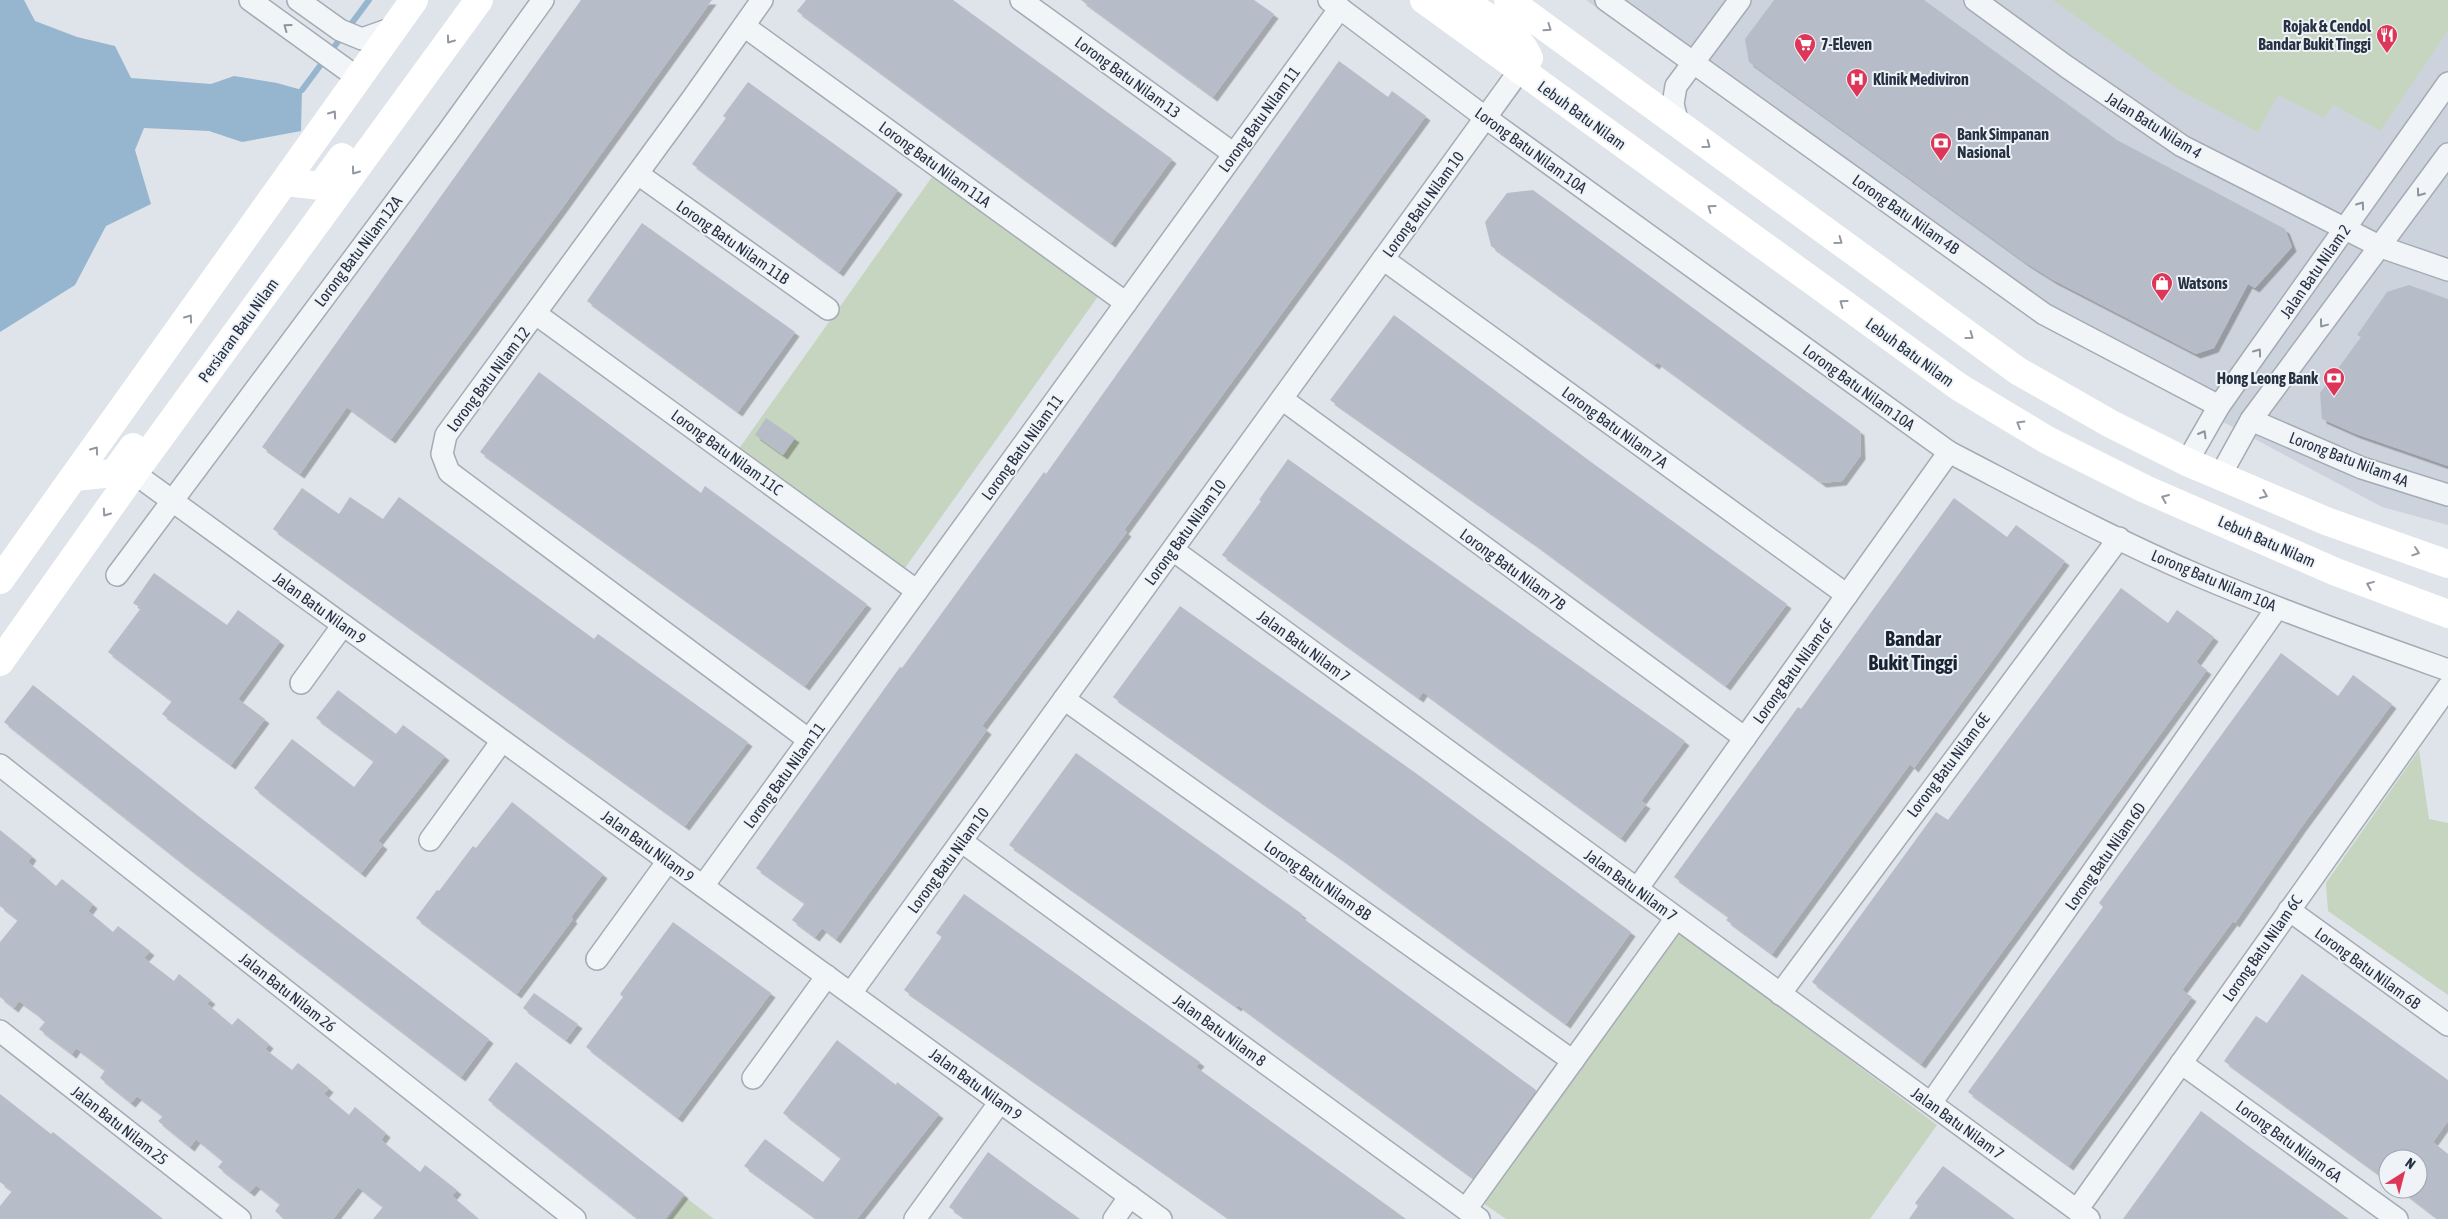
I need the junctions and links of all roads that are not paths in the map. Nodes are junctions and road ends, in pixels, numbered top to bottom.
1 (250, 0) edge
2 (298, 0) edge
3 (414, 0) edge
4 (479, 0) edge
5 (543, 0) edge
6 (762, 0) edge
7 (1021, 0) edge
8 (1424, 0) edge
9 (1462, 0) edge
10 (1508, 0) edge
11 (1606, 0) edge
12 (1740, 0) edge
13 (1975, 0) edge
14 (1335, 4) edge
15 (744, 26) junction
16 (393, 28) junction
17 (1692, 63) junction
18 (340, 65) junction
19 (1520, 70) junction
20 (2448, 84) edge
21 (400, 108) junction
22 (1486, 118) junction
23 (1678, 124) junction
24 (1234, 154) junction
25 (2448, 154) edge
26 (638, 174) junction
27 (286, 182) junction
28 (2345, 228) junction
29 (2381, 247) junction
30 (1383, 259) junction
31 (2448, 270) edge
32 (1126, 303) junction
33 (828, 310) dead end
34 (536, 314) junction
35 (216, 361) junction
36 (1282, 399) junction
37 (2219, 406) junction
38 (2251, 420) junction
39 (1949, 452) junction
40 (2187, 462) junction
41 (134, 473) junction
42 (2220, 476) junction
43 (75, 478) junction
44 (2448, 495) edge
45 (171, 500) junction
46 (2226, 523) junction
47 (2118, 538) junction
48 (1172, 550) junction
49 (2448, 564) edge
50 (117, 575) dead end
51 (0, 580) edge
52 (917, 591) junction
53 (1847, 595) junction
54 (2278, 608) junction
55 (2448, 614) edge
56 (343, 625) junction
57 (0, 662) edge
58 (2448, 670) edge
59 (301, 683) dead end
60 (2448, 687) edge
61 (1064, 699) junction
62 (1745, 738) junction
63 (809, 740) junction
64 (502, 741) junction
65 (0, 765) edge
66 (430, 840) dead end
67 (961, 841) junction
68 (668, 861) junction
69 (703, 886) junction
70 (1637, 889) junction
71 (2289, 910) junction
72 (1676, 918) junction
73 (597, 959) dead end
74 (827, 976) junction
75 (850, 994) junction
76 (1780, 994) junction
77 (2448, 1025) edge
78 (0, 1031) edge
79 (1573, 1061) junction
80 (2181, 1063) junction
81 (753, 1078) dead end
82 (1000, 1102) junction
83 (1930, 1103) junction
84 (1130, 1196) junction
85 (1473, 1214) edge
86 (2083, 1214) edge
87 (240, 1219) edge
88 (575, 1219) edge
89 (915, 1219) edge
90 (1114, 1219) edge
91 (1162, 1219) edge
92 (2397, 1219) edge

18 -> 1 street
2 - 16 street
3 - 16 main road
4 -> 21 main road, Persiaran Batu Nilam
5 - 45 street, Lorong Batu Nilam 12A
6 - 15 street, Lorong Batu Nilam 12
7 - 24 street, Lorong Batu Nilam 13
8 - 19 main road, Lebuh Batu Nilam
9 - 19 main road
10 -> 23 main road
11 - 17 street, Lorong Batu Nilam 4B
12 - 17 street
13 - 28 street, Jalan Batu Nilam 4
14 - 22 street, Lorong Batu Nilam 10A
14 - 24 street, Lorong Batu Nilam 11
15 - 26 street, Lorong Batu Nilam 12
15 - 32 street, Lorong Batu Nilam 11A
16 - 18 main road
17 - 23 street
17 - 37 street, Lorong Batu Nilam 4B
27 -> 18 main road
19 - 22 street, Lorong Batu Nilam 10
46 -> 19 main road, Lebuh Batu Nilam
28 -> 20 street, Jalan Batu Nilam 2
21 - 27 main road
21 -> 35 main road, Persiaran Batu Nilam
22 - 30 street, Lorong Batu Nilam 10
22 - 39 street, Lorong Batu Nilam 10A
23 -> 40 main road
24 - 32 street, Lorong Batu Nilam 11
25 -> 29 street
26 - 33 street, Lorong Batu Nilam 11B
26 - 34 street, Lorong Batu Nilam 12
43 -> 27 main road
28 - 29 street, Jalan Batu Nilam 4
37 -> 28 street, Jalan Batu Nilam 2
29 - 31 street, Jalan Batu Nilam 4
29 -> 38 street
30 - 36 street, Lorong Batu Nilam 10
30 - 53 street, Lorong Batu Nilam 7A
32 - 52 street, Lorong Batu Nilam 11
34 - 52 street, Lorong Batu Nilam 11C
34 - 63 street, Lorong Batu Nilam 12
35 - 41 main road, Persiaran Batu Nilam
35 - 43 main road
36 - 48 street, Lorong Batu Nilam 10
36 - 62 street, Lorong Batu Nilam 7B
40 -> 37 street, Jalan Batu Nilam 2
38 - 42 street
38 - 44 street, Lorong Batu Nilam 4A
39 - 47 street, Lorong Batu Nilam 10A
39 - 53 street, Lorong Batu Nilam 6F
40 - 42 main road
40 - 46 main road
41 - 45 street, Jalan Batu Nilam 9
41 -> 57 main road, Persiaran Batu Nilam
42 -> 49 main road
43 - 51 main road
45 - 50 street, Lorong Batu Nilam 12A
45 - 56 street, Jalan Batu Nilam 9
55 -> 46 main road, Lebuh Batu Nilam
47 - 54 street, Lorong Batu Nilam 10A
47 - 76 street, Lorong Batu Nilam 6E
48 - 61 street, Lorong Batu Nilam 10
48 - 70 street, Jalan Batu Nilam 7
52 - 63 street, Lorong Batu Nilam 11
53 - 62 street, Lorong Batu Nilam 6F
54 - 58 street, Lorong Batu Nilam 10A
54 - 83 street, Lorong Batu Nilam 6D
56 - 59 street
56 - 64 street, Jalan Batu Nilam 9
60 - 71 street, Lorong Batu Nilam 6C
61 - 67 street, Lorong Batu Nilam 10
61 - 79 street, Lorong Batu Nilam 8B
62 - 70 street, Lorong Batu Nilam 6F
63 - 69 street, Lorong Batu Nilam 11
64 - 66 street
64 - 68 street, Jalan Batu Nilam 9
65 - 88 street, Jalan Batu Nilam 26
67 - 75 street, Lorong Batu Nilam 10
67 - 85 street, Jalan Batu Nilam 8
68 - 69 street, Jalan Batu Nilam 9
68 - 73 street
69 - 74 street, Jalan Batu Nilam 9
70 - 72 street, Jalan Batu Nilam 7
71 - 77 street, Lorong Batu Nilam 6B
71 - 80 street, Lorong Batu Nilam 6C
72 - 76 street, Jalan Batu Nilam 7
72 - 79 street
74 - 75 street, Jalan Batu Nilam 9
74 - 81 street
75 - 82 street, Jalan Batu Nilam 9
76 - 83 street, Jalan Batu Nilam 7
78 - 87 street, Jalan Batu Nilam 25
79 - 85 street
80 - 86 street, Lorong Batu Nilam 6C
80 - 92 street, Lorong Batu Nilam 6A
82 - 84 street, Jalan Batu Nilam 9
82 - 89 street
83 - 86 street, Jalan Batu Nilam 7
84 - 90 street
84 - 91 street, Jalan Batu Nilam 9

